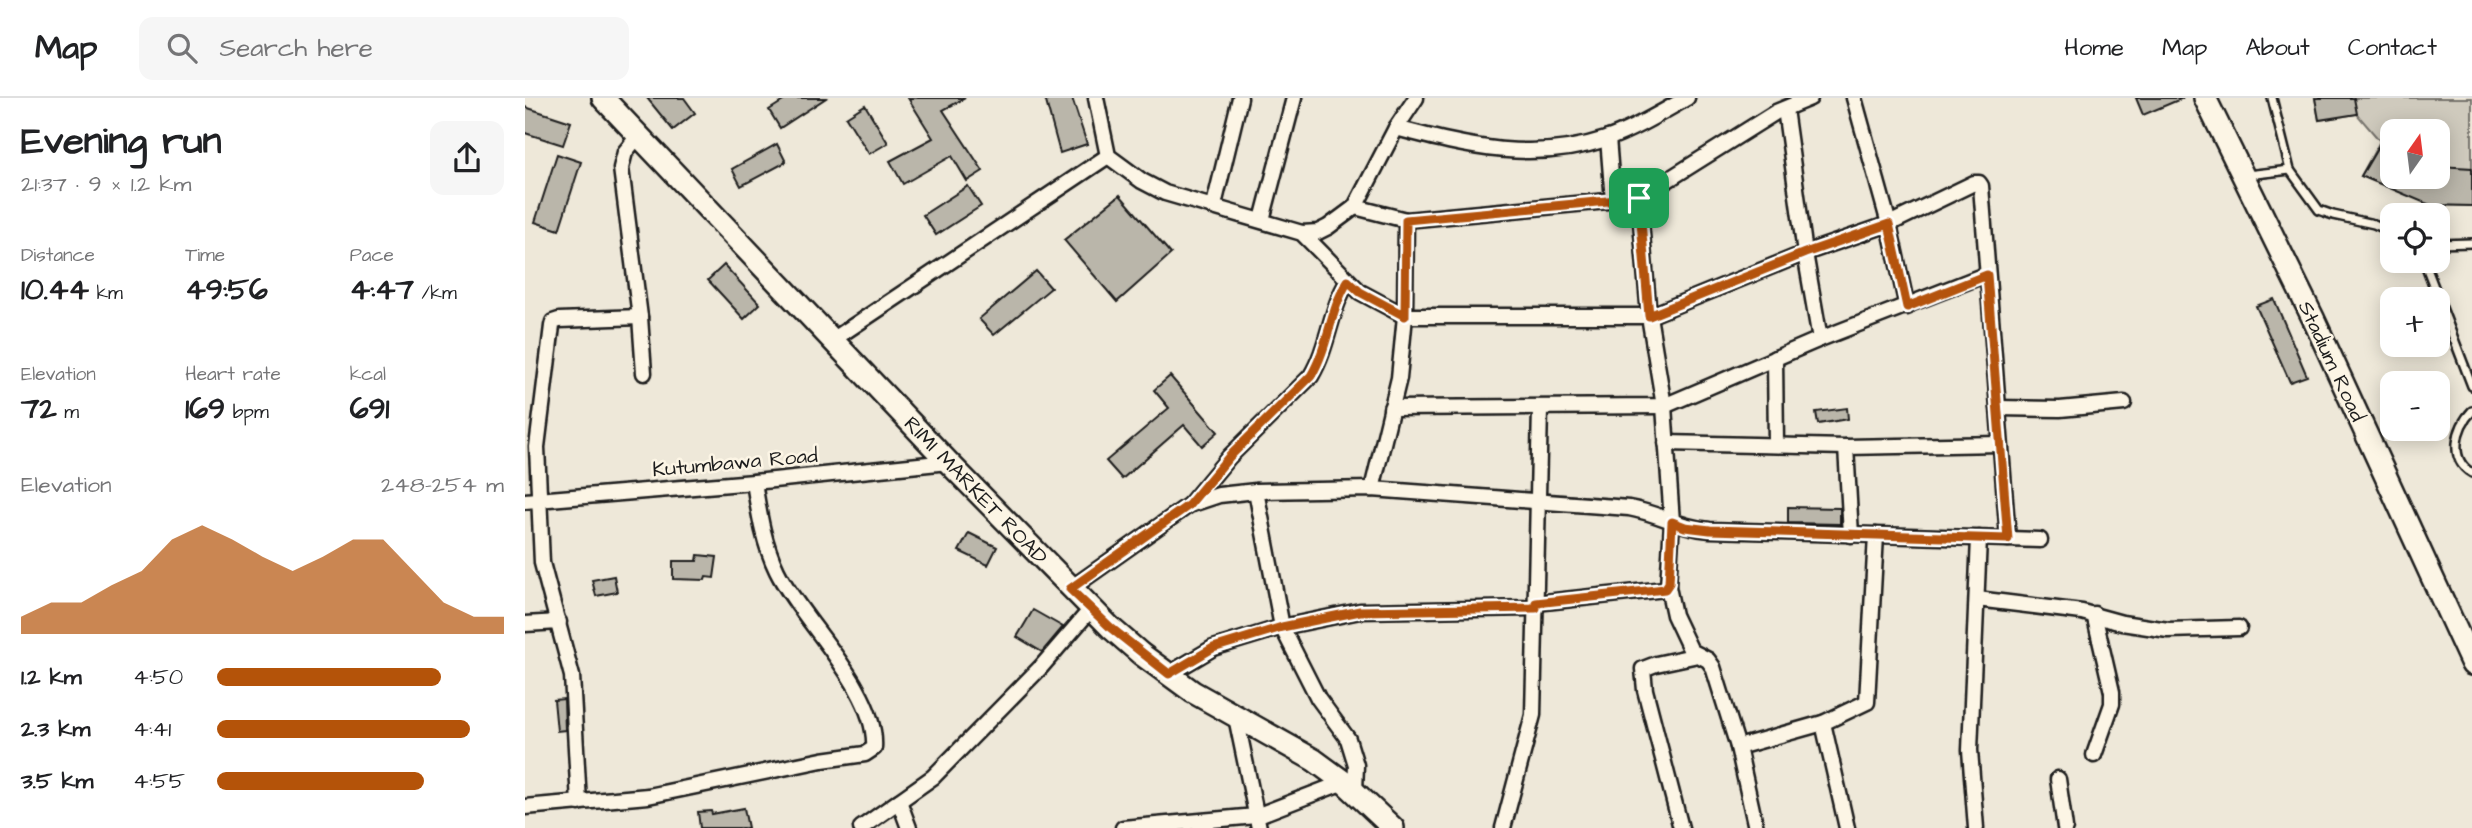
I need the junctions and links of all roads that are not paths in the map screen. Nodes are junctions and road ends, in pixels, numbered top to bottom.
1 (603, 98) edge
2 (1096, 98) edge
3 (1240, 98) edge
4 (1294, 98) edge
5 (1416, 98) edge
6 (1687, 98) edge
7 (1810, 98) edge
8 (1854, 98) edge
9 (2205, 98) edge
10 (2272, 98) edge
11 (1785, 109) junction
12 (1396, 128) junction
13 (639, 135) junction
14 (1608, 138) junction
15 (1108, 156) junction
16 (2290, 170) junction
17 (2243, 176) junction
18 (1639, 198) junction
19 (1613, 201) junction
20 (1214, 205) junction
21 (1355, 207) junction
22 (1262, 220) junction
23 (1406, 220) junction
24 (1889, 224) junction
25 (2380, 227) edge
26 (1302, 233) junction
27 (2472, 243) edge
28 (2450, 244) edge
29 (1805, 253) junction
30 (1987, 275) junction
31 (1348, 281) junction
32 (1907, 307) junction
33 (1405, 316) junction
34 (1649, 316) junction
35 (640, 317) junction
36 (2450, 333) edge
37 (1820, 339) junction
38 (834, 340) junction
39 (1775, 358) junction
40 (644, 373) dead end
41 (2472, 386) edge
42 (2124, 402) dead end
43 (1664, 407) junction
44 (1391, 408) junction
45 (1998, 408) junction
46 (1539, 409) junction
47 (2472, 411) edge
48 (1666, 443) junction
49 (2000, 444) junction
50 (1776, 445) junction
51 (531, 447) edge
52 (1846, 447) junction
53 (948, 462) junction
54 (2472, 473) edge
55 (754, 482) junction
56 (1372, 489) junction
57 (1256, 491) junction
58 (541, 499) junction
59 (1539, 500) junction
60 (525, 501) edge
61 (1189, 505) junction
62 (1672, 522) junction
63 (1851, 535) junction
64 (1876, 535) junction
65 (1979, 538) junction
66 (2008, 539) junction
67 (2040, 540) dead end
68 (1668, 587) junction
69 (1070, 589) junction
70 (1977, 600) junction
71 (1536, 606) junction
72 (1091, 609) junction
73 (2094, 614) junction
74 (559, 622) junction
75 (525, 624) edge
76 (1282, 627) junction
77 (2239, 628) dead end
78 (1698, 655) junction
79 (2472, 664) edge
80 (1169, 674) junction
81 (1236, 717) junction
82 (1823, 723) junction
83 (1738, 747) junction
84 (2094, 755) dead end
85 (2058, 779) dead end
86 (1350, 787) junction
87 (899, 801) junction
88 (579, 803) junction
89 (525, 807) edge
90 (1257, 822) edge
91 (861, 828) edge
92 (909, 828) edge
93 (1123, 828) edge
94 (1393, 828) edge
95 (1503, 828) edge
96 (1681, 828) edge
97 (1756, 828) edge
98 (1847, 828) edge
99 (1976, 828) edge
100 (2065, 828) edge

1 - 13 street, RIMI MARKET ROAD
2 - 15 street
3 - 20 street
4 - 22 street
5 - 12 street
6 - 14 street
7 - 11 street
8 - 24 street
9 - 17 street, Stadium Road
10 - 16 lane
11 - 18 street
11 - 29 street
12 - 14 street
12 - 21 street
13 - 35 street
13 - 38 street, RIMI MARKET ROAD
14 - 19 street
15 - 20 street
15 - 38 street
16 - 17 lane
16 - 25 lane
17 - 79 street, Stadium Road
18 - 19 street
18 - 34 street
19 - 23 street
20 - 22 street
21 - 23 street
21 - 26 street
22 - 26 street
23 - 33 street
24 - 29 street
24 - 30 street
24 - 32 street
26 - 31 street
27 - 28 lane
29 - 34 street
29 - 37 street
30 - 32 street
30 - 45 street
31 - 33 street
31 - 61 street
32 - 37 street
33 - 34 street
33 - 44 street
34 - 43 street
35 - 40 street
35 - 51 street
36 - 41 lane
37 - 39 street
38 - 53 street, RIMI MARKET ROAD
39 - 43 street
39 - 50 street
42 - 45 street
43 - 46 street
43 - 48 street
44 - 46 street
44 - 56 street
45 - 49 street
46 - 59 street
47 - 54 lane
48 - 50 street
48 - 62 street
49 - 52 street
49 - 66 street
50 - 52 street
51 - 58 street
52 - 63 street
53 - 55 street, Kutumbawa Road
53 - 69 street, RIMI MARKET ROAD
55 - 58 street, Kutumbawa Road
55 - 88 street
56 - 57 street
56 - 59 street
57 - 61 street
57 - 76 street
58 - 60 street, Kutumbawa Road
58 - 74 street
59 - 62 street
59 - 71 street
61 - 69 street
62 - 63 street
62 - 68 street
63 - 64 street
64 - 65 street
64 - 82 street
65 - 66 street
65 - 70 street
66 - 67 street
68 - 71 street
68 - 78 street
69 - 72 street, RIMI MARKET ROAD
70 - 73 street
70 - 99 street
71 - 76 street
71 - 95 street
72 - 80 street, RIMI MARKET ROAD
72 - 87 street
73 - 77 street
73 - 84 street
74 - 75 street
74 - 88 street
76 - 80 street
76 - 86 street
78 - 83 street
78 - 96 street
80 - 81 street, RIMI MARKET ROAD
81 - 86 street, RIMI MARKET ROAD
81 - 90 street
82 - 83 street
82 - 98 street
83 - 97 street
85 - 100 street
86 - 90 street
86 - 94 street, RIMI MARKET ROAD
87 - 91 street
87 - 92 street
88 - 89 street
90 - 93 street

